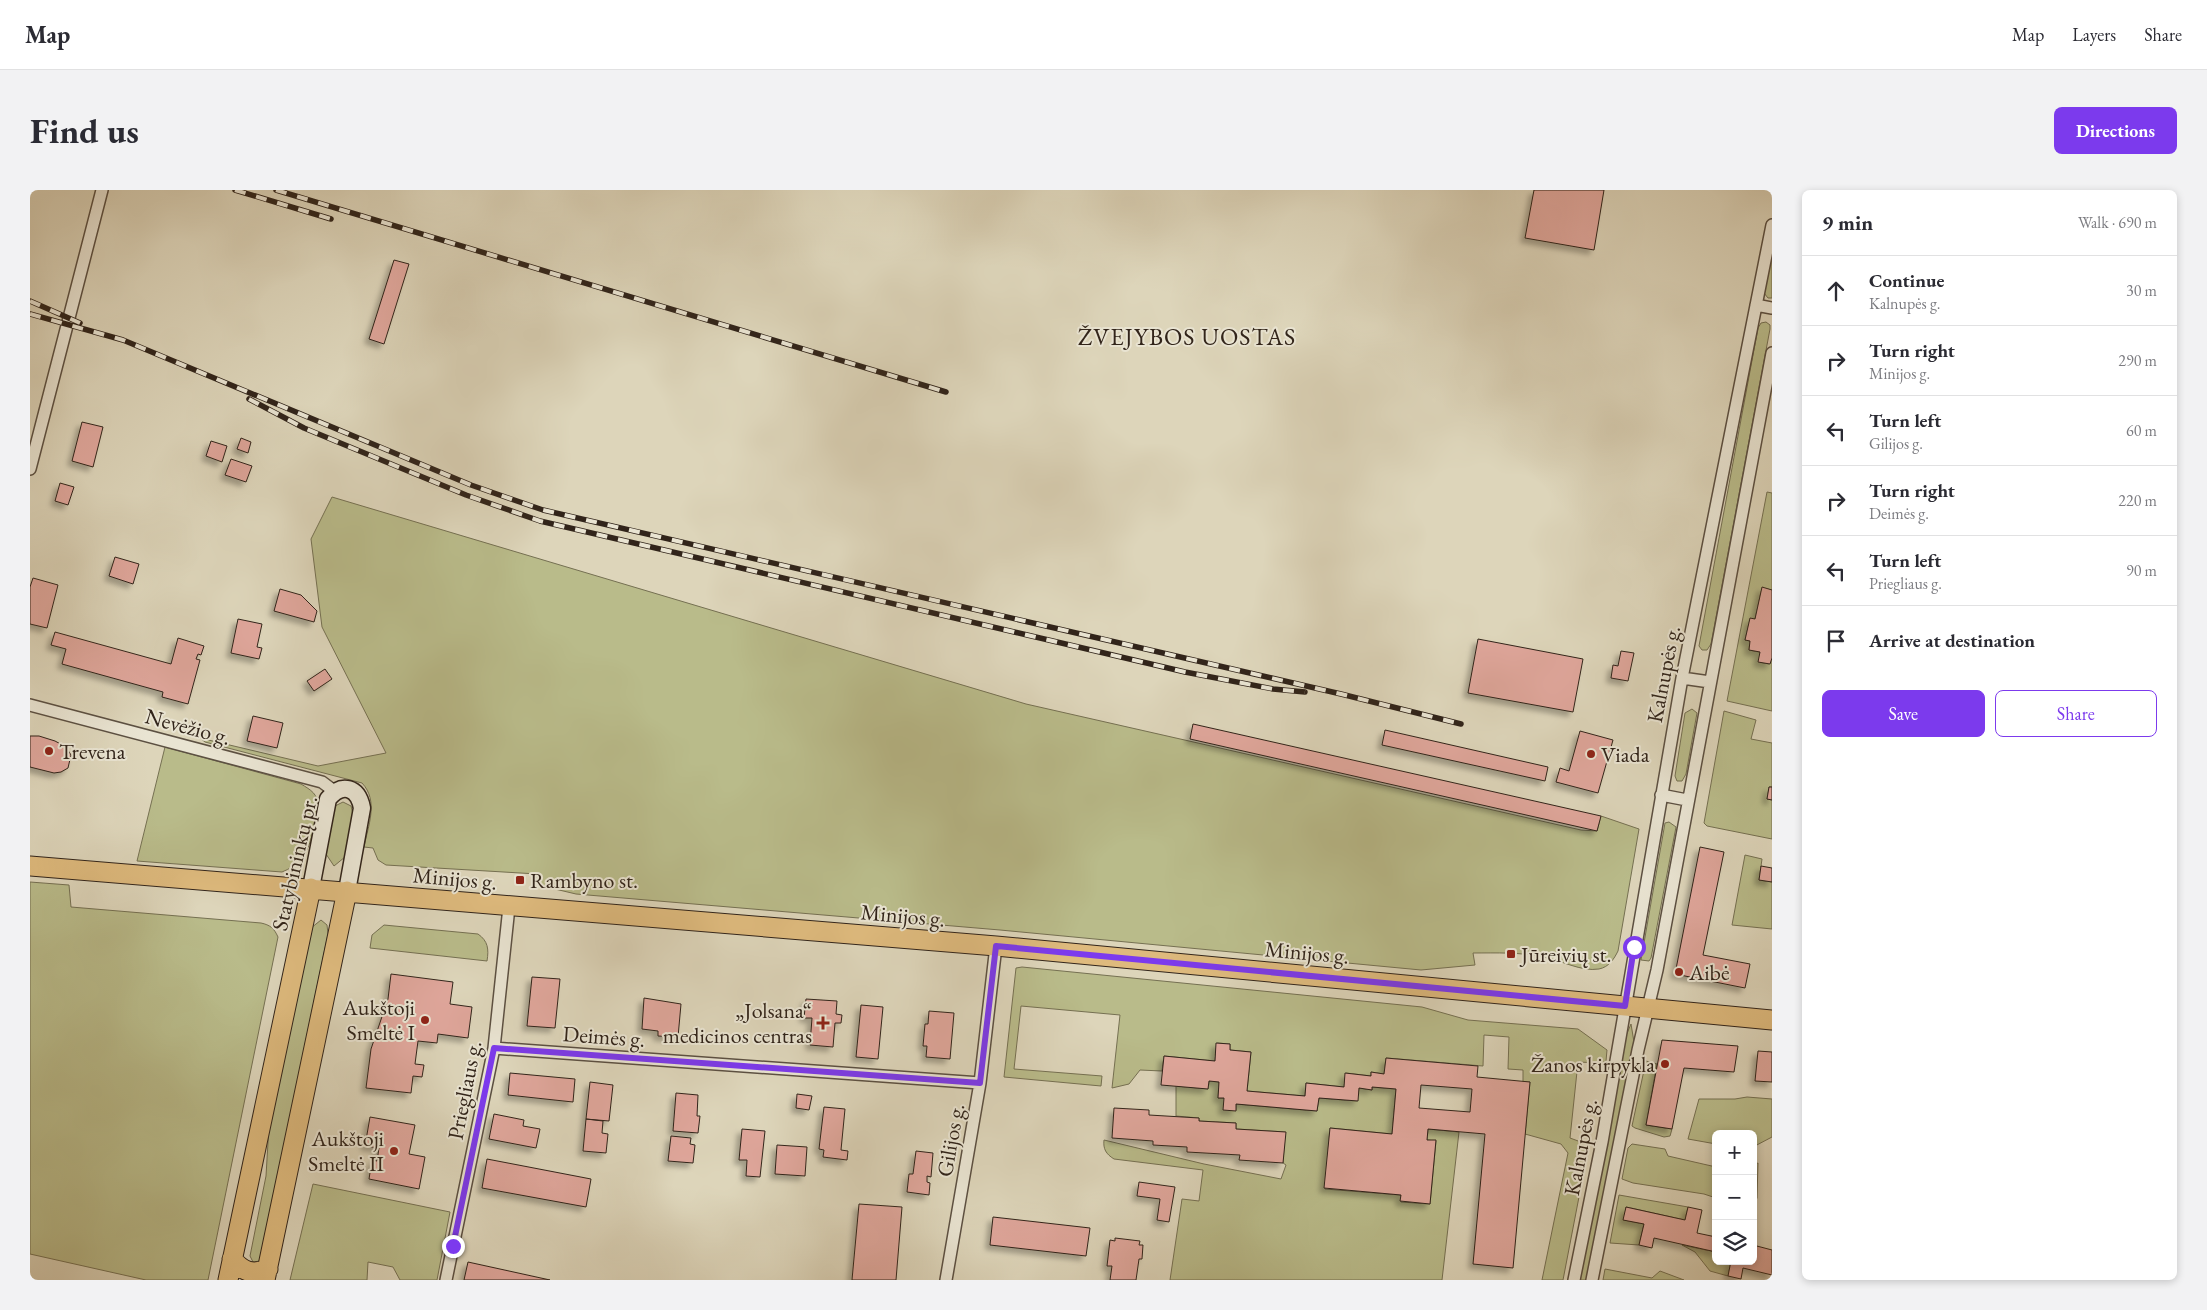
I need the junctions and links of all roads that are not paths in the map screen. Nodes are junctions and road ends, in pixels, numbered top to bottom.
1 (102, 190) edge
2 (1772, 225) edge
3 (1756, 305) junction
4 (1772, 308) edge
5 (1772, 353) edge
6 (30, 470) edge
7 (1682, 678) junction
8 (1710, 682) junction
9 (30, 705) edge
10 (334, 791) junction
11 (1661, 795) junction
12 (1687, 800) junction
13 (30, 866) edge
14 (311, 888) junction
15 (347, 891) junction
16 (510, 907) junction
17 (996, 946) junction
18 (1625, 1006) junction
19 (1649, 1008) junction
20 (1772, 1020) edge
21 (494, 1048) junction
22 (980, 1083) junction
23 (232, 1259) junction
24 (266, 1274) edge
25 (228, 1280) edge
26 (446, 1280) edge
27 (946, 1280) edge
28 (1574, 1280) edge
29 (1592, 1280) edge

1 - 6 street
2 - 3 street, Kalnupės g.
3 - 4 street
3 - 7 street, Kalnupės g.
5 - 8 street, Kalnupės g.
7 - 8 street
7 - 11 street, Kalnupės g.
8 - 12 street, Kalnupės g.
9 - 10 street, Nevėžio g.
10 - 14 main road, Statybininkų pr.
10 - 15 main road, Statybininkų pr.
11 - 12 street
11 - 18 street, Kalnupės g.
12 - 19 street, Kalnupės g.
13 - 14 main road, Minijos g.
14 - 15 main road, Minijos g.
14 - 23 main road, Statybininkų pr.
15 - 16 main road, Minijos g.
15 - 24 main road, Statybininkų pr.
16 - 17 main road, Minijos g.
16 - 21 street, Priegliaus g.
17 - 18 main road, Minijos g.
17 - 22 street, Gilijos g.
18 - 19 main road, Minijos g.
18 - 28 street, Kalnupės g.
19 - 20 main road, Minijos g.
19 - 29 street, Kalnupės g.
21 - 22 street, Deimės g.
21 - 26 street, Priegliaus g.
22 - 27 street, Gilijos g.
23 - 24 main road
23 - 25 main road, Statybininkų pr.

